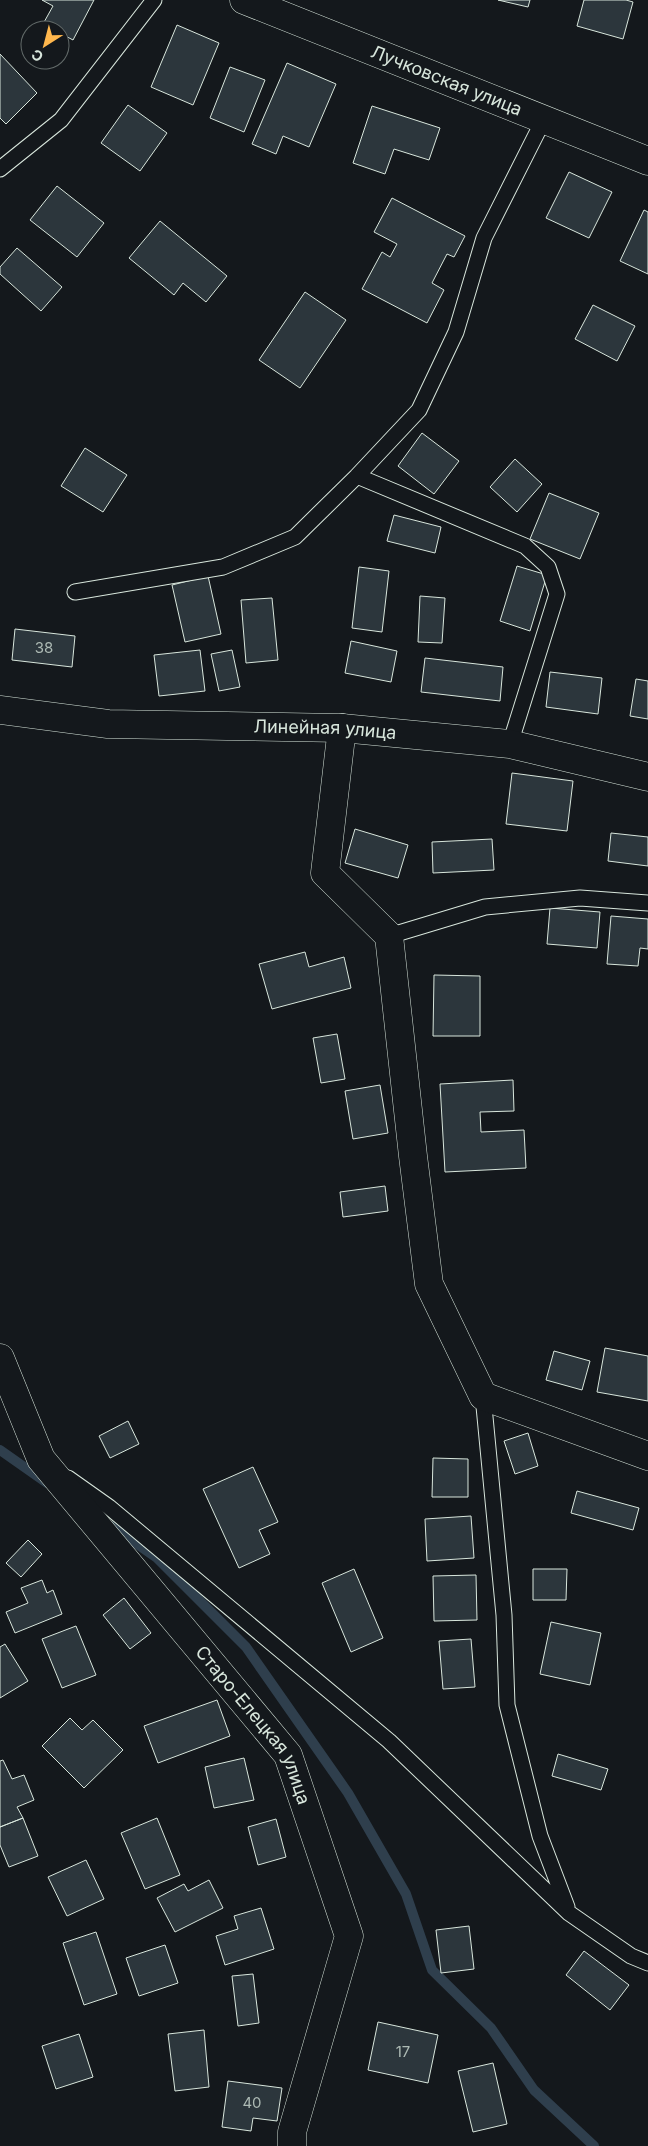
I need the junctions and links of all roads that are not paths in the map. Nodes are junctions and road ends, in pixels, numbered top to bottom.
1 (154, 0) edge
2 (244, 0) edge
3 (544, 119) junction
4 (648, 161) edge
5 (0, 169) edge
6 (357, 476) junction
7 (75, 592) dead end
8 (0, 710) edge
9 (342, 728) junction
10 (510, 744) junction
11 (648, 777) edge
12 (648, 902) edge
13 (389, 936) junction
14 (0, 1358) edge
15 (483, 1396) junction
16 (648, 1456) edge
17 (41, 1459) junction
18 (570, 1913) junction
19 (648, 1963) edge
20 (292, 2146) edge

1 - 5 lane
2 - 3 street, Лучковская улица
3 - 4 street, Лучковская улица
3 - 6 lane
6 - 7 lane
6 - 10 lane
8 - 9 street, Линейная улица
9 - 10 street, Линейная улица
9 - 13 street
10 - 11 street, Линейная улица
12 - 13 lane
13 - 15 street
14 - 17 street, Старо-Елецкая улица
15 - 16 street
15 - 18 lane
17 - 18 lane
17 - 20 street, Старо-Елецкая улица
18 - 19 lane

